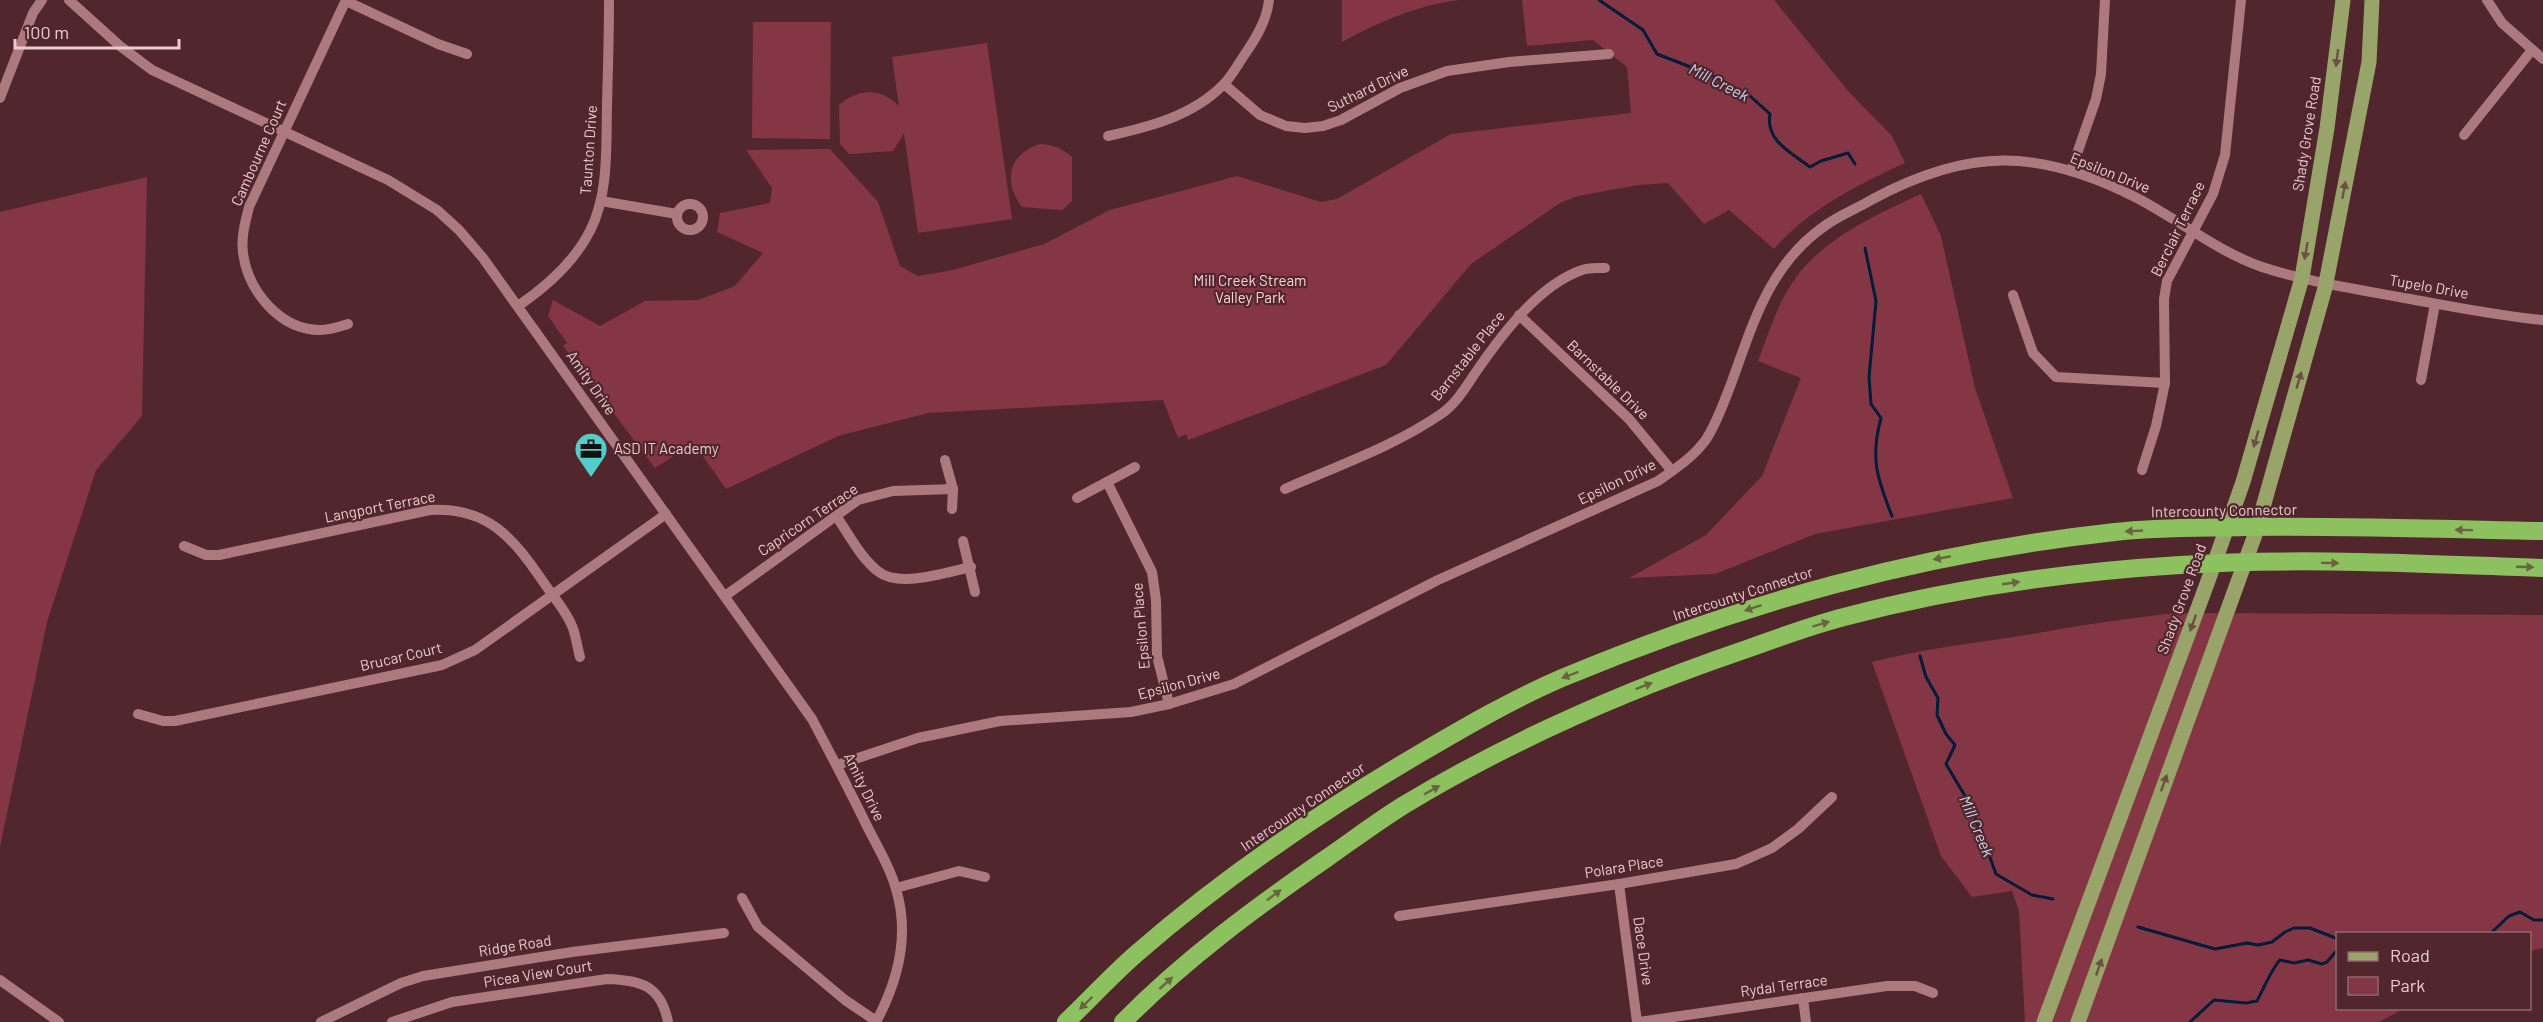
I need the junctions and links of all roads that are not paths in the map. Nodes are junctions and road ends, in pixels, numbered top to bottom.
1 (42, 0) edge
2 (69, 0) edge
3 (346, 0) edge
4 (609, 0) edge
5 (1269, 0) edge
6 (2105, 0) edge
7 (2241, 0) edge
8 (2343, 0) edge
9 (2372, 0) edge
10 (2487, 0) edge
11 (2532, 50) junction
12 (467, 54) dead end
13 (1609, 54) dead end
14 (2543, 58) edge
15 (1224, 84) junction
16 (0, 98) edge
17 (285, 132) junction
18 (2464, 135) dead end
19 (1108, 136) dead end
20 (2071, 171) junction
21 (601, 201) junction
22 (676, 214) dead end
23 (2192, 231) junction
24 (1605, 268) dead end
25 (2313, 280) junction
26 (2013, 295) dead end
27 (2435, 304) junction
28 (518, 306) junction
29 (1519, 315) junction
30 (2543, 320) edge
31 (348, 324) dead end
32 (2421, 380) dead end
33 (2165, 383) junction
34 (945, 460) dead end
35 (1135, 468) dead end
36 (2142, 470) dead end
37 (1672, 471) junction
38 (1107, 482) junction
39 (952, 489) junction
40 (1285, 489) dead end
41 (1077, 498) dead end
42 (952, 509) dead end
43 (666, 514) junction
44 (836, 516) junction
45 (2543, 531) edge
46 (963, 541) dead end
47 (184, 546) dead end
48 (971, 567) junction
49 (2543, 568) edge
50 (975, 592) dead end
51 (552, 595) junction
52 (725, 596) junction
53 (580, 657) dead end
54 (1169, 704) junction
55 (138, 714) dead end
56 (837, 765) junction
57 (1832, 797) dead end
58 (985, 877) dead end
59 (1619, 884) junction
60 (896, 888) junction
61 (742, 898) dead end
62 (1399, 916) dead end
63 (723, 933) dead end
64 (0, 980) edge
65 (1933, 993) dead end
66 (1803, 998) junction
67 (59, 1022) edge
68 (321, 1022) edge
69 (392, 1022) edge
70 (668, 1022) edge
71 (876, 1022) edge
72 (1066, 1022) edge
73 (1123, 1022) edge
74 (1638, 1022) edge
75 (1806, 1022) edge
76 (2043, 1022) edge
77 (2079, 1022) edge

1 - 16 street
2 - 17 street, Amity Drive
3 - 12 street
3 - 17 street, Cambourne Court
4 - 21 street, Taunton Drive
5 - 15 street
6 - 20 street
7 - 23 street, Berclair Terrace
8 -> 25 main road, Shady Grove Road
25 -> 9 main road, Shady Grove Road
10 - 11 street
11 - 14 street
11 - 18 street
13 - 15 street, Suthard Drive
15 - 19 street
17 - 28 street, Amity Drive
17 - 31 street, Cambourne Court
20 - 23 street, Epsilon Drive
20 - 37 street, Epsilon Drive
21 - 22 street
21 - 28 street, Taunton Drive
23 - 25 street, Epsilon Drive
23 - 33 street, Berclair Terrace
24 - 29 street, Barnstable Place
25 - 27 street, Tupelo Drive
25 -> 76 main road, Shady Grove Road
77 -> 25 main road, Shady Grove Road
26 - 33 street
27 - 30 street, Tupelo Drive
27 - 32 street
28 - 43 street, Amity Drive
29 - 37 street, Barnstable Drive
29 - 40 street, Barnstable Place
33 - 36 street, Berclair Terrace
34 - 39 street
35 - 38 street
37 - 54 street, Epsilon Drive
38 - 41 street
38 - 54 street, Epsilon Place
39 - 42 street
39 - 44 street, Capricorn Terrace
43 - 51 street, Brucar Court
43 - 52 street, Amity Drive
44 - 48 street
44 - 52 street, Capricorn Terrace
45 -> 72 highway, Intercounty Connector
46 - 48 street
47 - 51 street, Langport Terrace
48 - 50 street
73 -> 49 highway
51 - 53 street, Langport Terrace
51 - 55 street, Brucar Court
52 - 56 street, Amity Drive
54 - 56 street, Epsilon Drive
56 - 60 street, Amity Drive
57 - 59 street, Polara Place
58 - 60 street
59 - 62 street, Polara Place
59 - 74 street, Dace Drive
60 - 71 street, Amity Drive
61 - 71 street
63 - 68 street, Ridge Road
64 - 67 street
65 - 66 street, Rydal Terrace
66 - 74 street, Rydal Terrace
66 - 75 street
69 - 70 street, Picea View Court

